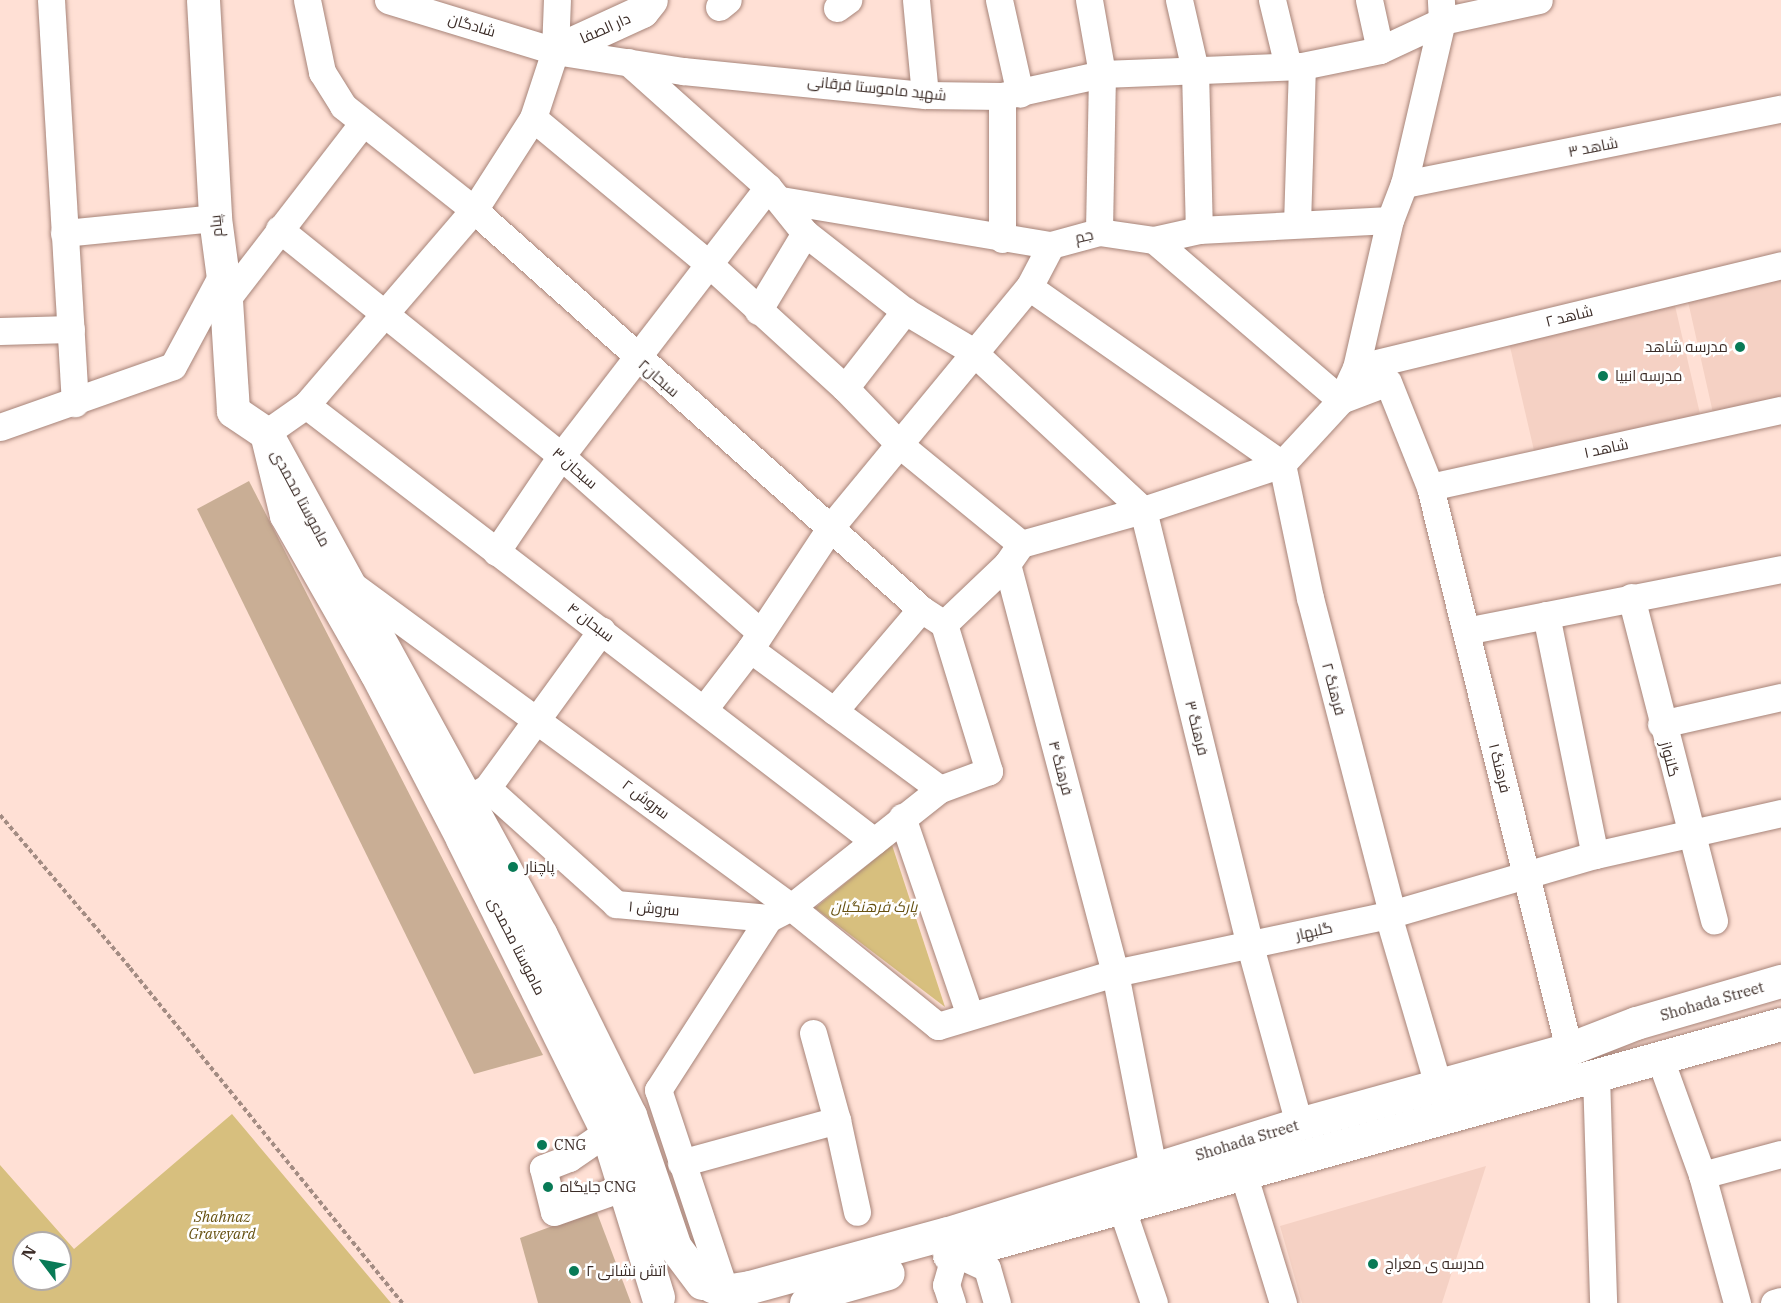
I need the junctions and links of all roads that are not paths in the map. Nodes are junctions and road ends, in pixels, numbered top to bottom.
1 (51, 0) edge
2 (203, 0) edge
3 (307, 0) edge
4 (388, 0) edge
5 (557, 0) edge
6 (651, 0) edge
7 (915, 0) edge
8 (999, 0) edge
9 (1089, 0) edge
10 (1179, 0) edge
11 (1272, 0) edge
12 (1369, 0) edge
13 (1539, 0) edge
14 (1441, 10) edge
15 (1380, 50) junction
16 (555, 51) junction
17 (628, 62) junction
18 (1295, 66) junction
19 (1195, 70) junction
20 (1102, 74) junction
21 (925, 95) junction
22 (1011, 95) junction
23 (1781, 109) edge
24 (533, 118) junction
25 (363, 123) junction
26 (1404, 184) junction
27 (775, 194) junction
28 (474, 210) junction
29 (214, 218) junction
30 (1390, 220) junction
31 (1297, 224) junction
32 (279, 230) junction
33 (1199, 230) junction
34 (805, 232) junction
35 (1099, 232) junction
36 (64, 233) junction
37 (1002, 239) junction
38 (1154, 240) junction
39 (1051, 244) junction
40 (709, 264) junction
41 (1781, 265) edge
42 (224, 287) junction
43 (1029, 287) junction
44 (758, 311) junction
45 (905, 311) junction
46 (386, 312) junction
47 (71, 329) junction
48 (0, 331) edge
49 (972, 351) junction
50 (636, 359) junction
51 (1356, 368) junction
52 (845, 388) junction
53 (1341, 400) junction
54 (75, 403) junction
55 (306, 405) junction
56 (1781, 410) edge
57 (0, 427) edge
58 (266, 433) junction
59 (900, 445) junction
60 (561, 456) junction
61 (1281, 464) junction
62 (1430, 487) junction
63 (1143, 510) junction
64 (830, 528) junction
65 (496, 552) junction
66 (1014, 554) junction
67 (1781, 569) edge
68 (347, 581) junction
69 (1631, 597) junction
70 (921, 609) junction
71 (1546, 615) junction
72 (945, 624) junction
73 (602, 630) junction
74 (1466, 631) junction
75 (755, 640) junction
76 (1781, 697) edge
77 (704, 709) junction
78 (834, 711) junction
79 (539, 720) junction
80 (1661, 724) junction
81 (940, 789) junction
82 (478, 793) junction
83 (1781, 813) edge
84 (902, 817) junction
85 (1689, 833) junction
86 (874, 841) junction
87 (1595, 855) junction
88 (1527, 875) junction
89 (780, 912) junction
90 (1390, 914) junction
91 (1714, 921) dead end
92 (1250, 946) junction
93 (1115, 973) junction
94 (1781, 981) edge
95 (970, 1016) junction
96 (1781, 1024) edge
97 (938, 1026) joint
98 (813, 1033) dead end
99 (1569, 1049) junction
100 (1659, 1056) junction
101 (1596, 1075) junction
102 (1439, 1088) junction
103 (837, 1120) junction
104 (1299, 1124) junction
105 (607, 1132) junction
106 (1781, 1154) edge
107 (681, 1163) junction
108 (1154, 1168) junction
109 (1243, 1173) junction
110 (1702, 1176) junction
111 (626, 1187) junction
112 (1122, 1209) junction
113 (857, 1212) dead end
114 (951, 1243) junction
115 (718, 1291) edge
116 (657, 1300) edge
117 (1781, 1301) edge
118 (806, 1303) edge
119 (951, 1303) edge
120 (997, 1303) edge
121 (1154, 1303) edge
122 (1283, 1303) edge
123 (1604, 1303) edge
124 (1737, 1303) edge
125 (1774, 1303) edge

1 - 36 street
2 - 29 main road, پیام
3 - 25 street, سبحان۲
4 - 16 street, شادگان
5 - 16 street
6 - 16 main road, دار الصفا
7 - 21 street
8 - 22 street
9 - 20 street
10 - 19 street
11 - 18 street
12 - 15 street
13 - 14 street, شهید ماموستا فرقانی
14 - 15 street, شهید ماموستا فرقانی
14 - 26 street
15 - 18 street, شهید ماموستا فرقانی
16 - 17 street, شهید ماموستا فرقانی
16 - 24 street
17 - 21 street, شهید ماموستا فرقانی
17 - 27 street
18 - 19 street, شهید ماموستا فرقانی
18 - 31 street
19 - 20 street, شهید ماموستا فرقانی
19 - 33 street
20 - 22 street, شهید ماموستا فرقانی
20 - 35 street
21 - 22 street, شهید ماموستا فرقانی
22 - 37 street
23 - 26 street, شاهد ۳
24 - 28 street
24 - 40 street
25 - 28 street, سبحان۲
25 - 32 street
26 - 30 street
27 - 34 street
27 - 37 street, جم
27 - 40 street
28 - 46 street
28 - 50 street, سبحان۲
29 - 36 street
29 - 42 main road, پیام
30 - 31 street, جم
30 - 51 street
31 - 33 street, جم
32 - 42 street
32 - 46 street, سبحان ۳
33 - 38 street, جم
34 - 44 street
34 - 45 street
35 - 38 street, جم
35 - 39 street, جم
36 - 47 street
37 - 39 street, جم
38 - 53 street
39 - 43 street
40 - 44 street
40 - 50 street
41 - 51 street, شاهد ۲
42 - 54 street
42 - 58 main road, پیام
43 - 49 street
43 - 61 street
44 - 52 street
45 - 49 street
45 - 52 street
46 - 55 street
46 - 60 street, سبحان ۳
47 - 48 street
47 - 54 street
49 - 59 street
49 - 63 street
50 - 60 street
50 - 64 street, سبحان۲
51 - 53 street
52 - 59 street
53 - 61 street
53 - 62 street, فرهنگ ۱
54 - 57 street
55 - 58 street
55 - 65 street, سبحان ۴
56 - 62 street, شاهد ۱
58 - 68 main road, ماموستا محمدی
58 - 105 main road, ماموستا محمدی
59 - 64 street
59 - 66 street
60 - 65 street
60 - 75 street, سبحان ۳
61 - 63 street
61 - 90 street, فرهنگ ۲
62 - 74 street, فرهنگ ۱
63 - 66 street
63 - 92 street, فرهنگ ۳
64 - 70 street, سبحان۲
64 - 75 street
65 - 73 street, سبحان ۴
66 - 72 street
66 - 93 street, فرهنگ ۴
67 - 69 street
68 - 79 street, سروش ۲
68 - 82 main road, ماموستا محمدی
69 - 71 street
69 - 80 street, گلنواز
70 - 72 street, سبحان۲
70 - 78 street
71 - 74 street
71 - 87 street
72 - 81 street
73 - 77 street, سبحان ۴
73 - 79 street
74 - 88 street, فرهنگ ۱
75 - 77 street
75 - 78 street, سبحان ۳
76 - 80 street
77 - 86 street, سبحان ۴
78 - 81 street, سبحان ۳
79 - 82 street
79 - 89 street, سروش ۲
80 - 85 street, گلنواز
81 - 84 street
82 - 89 street, سروش ۱
82 - 115 main road, ماموستا محمدی
83 - 85 street, گلبهار
84 - 86 street
84 - 95 street
85 - 87 street, گلبهار
85 - 91 street, گلنواز
86 - 89 street
87 - 88 street, گلبهار
88 - 90 street, گلبهار
88 - 99 street, فرهنگ ۱
89 - 97 street, سروش ۲
89 - 107 street
90 - 92 street, گلبهار
90 - 102 street, فرهنگ ۲
92 - 93 street, گلبهار
92 - 104 street, فرهنگ ۳
93 - 95 street, گلبهار
93 - 108 street, فرهنگ ۴
94 - 99 main road, Shohada Street
95 - 97 street, گلبهار
96 - 100 main road, Shohada Street
98 - 103 street
99 - 102 main road, Shohada Street
100 - 101 main road, Shohada Street
100 - 110 street
101 - 109 main road, Shohada Street
101 - 123 street
102 - 104 main road, Shohada Street
103 - 107 street
103 - 113 street
104 - 108 main road, Shohada Street
105 - 111 main road, ماموستا محمدی
105 - 111 street
106 - 110 street
107 - 115 street
108 - 114 main road, Shohada Street
109 - 112 main road, Shohada Street
109 - 122 street
110 - 124 street
111 - 116 main road, ماموستا محمدی
112 - 114 main road, Shohada Street
112 - 121 street
114 - 115 main road, Shohada Street
114 - 118 main road, Shohada Street
114 - 119 street
114 - 120 street
115 - 116 main road, Shohada Street
117 - 125 street

